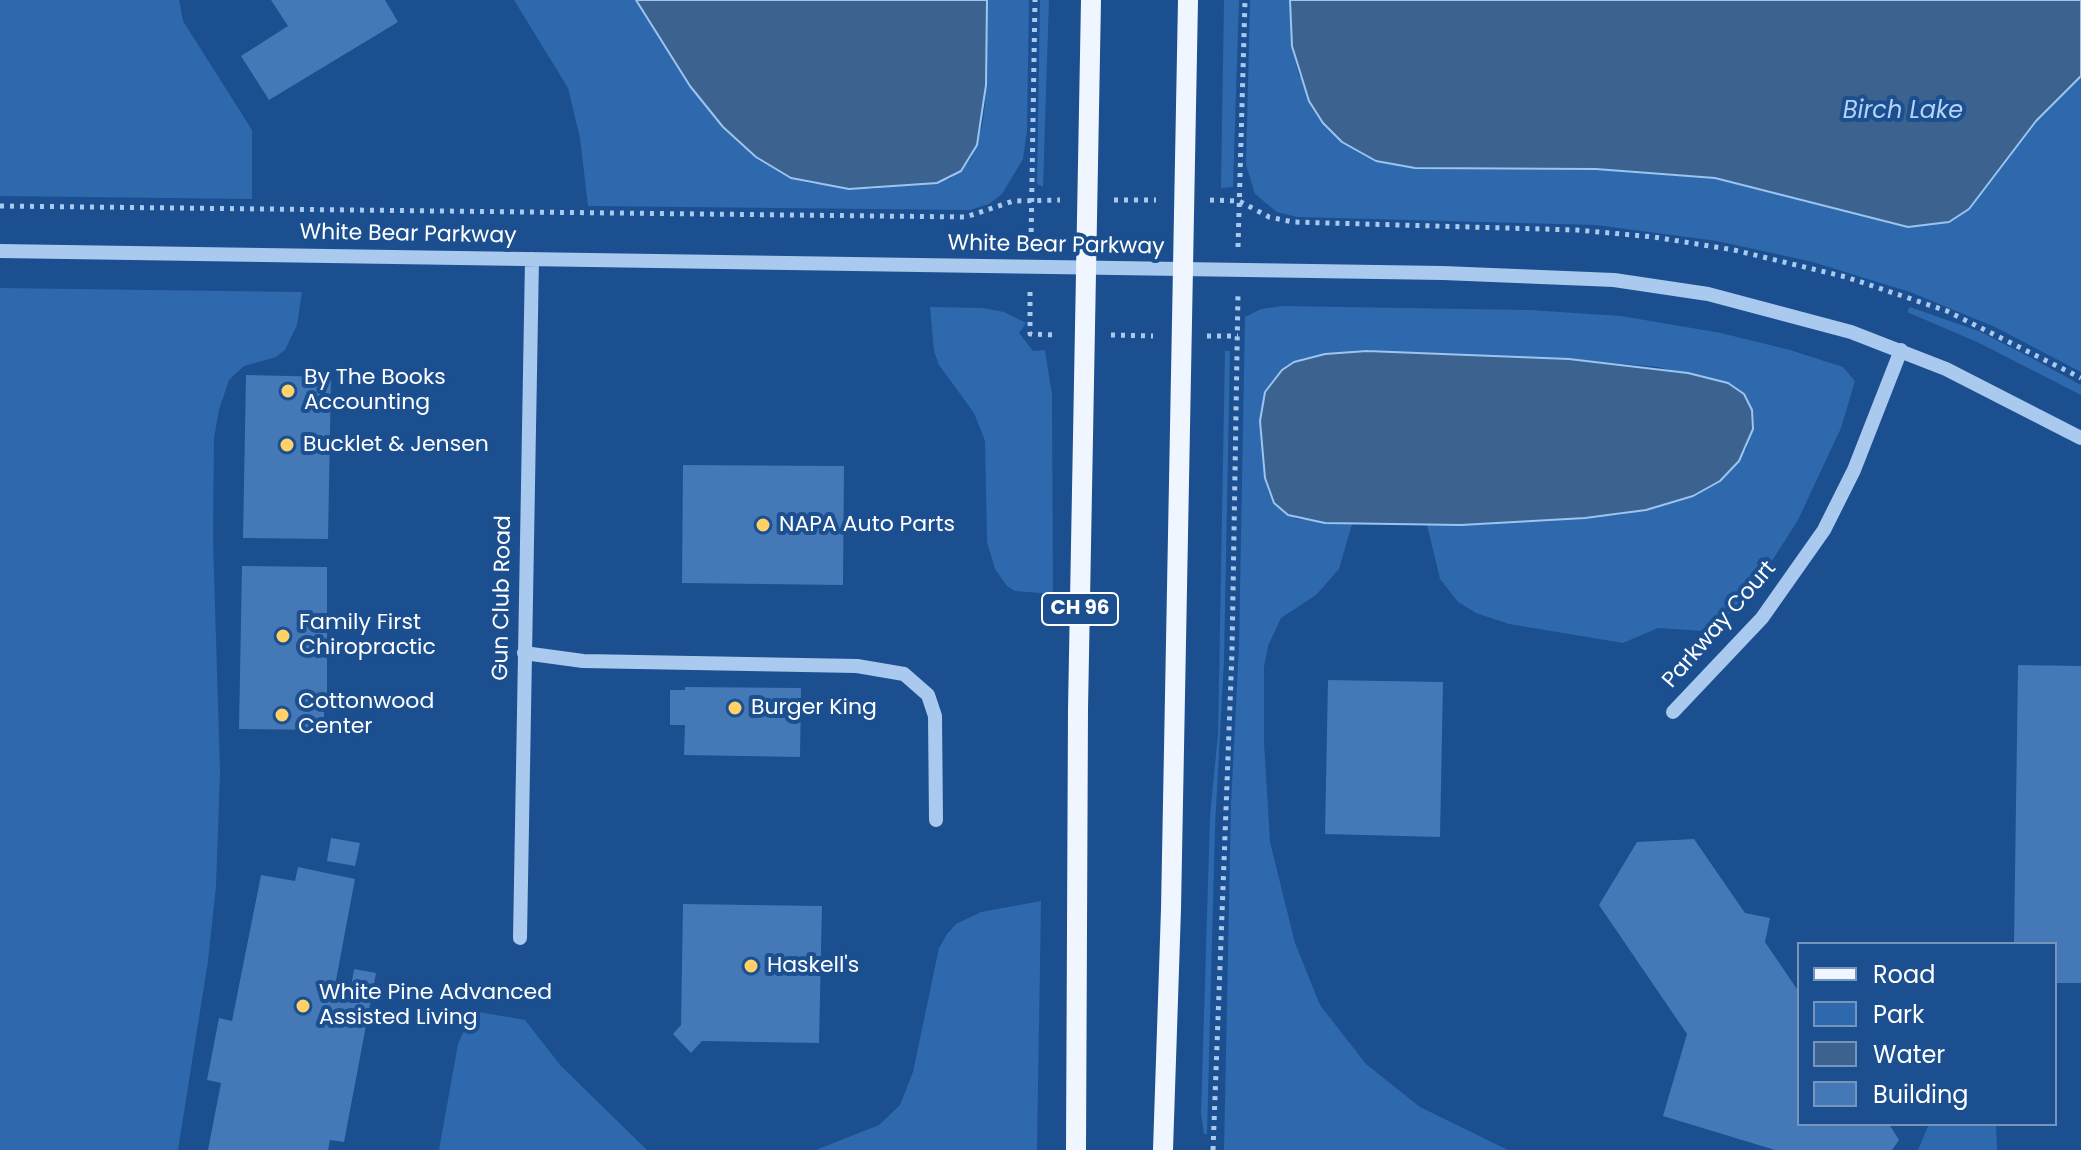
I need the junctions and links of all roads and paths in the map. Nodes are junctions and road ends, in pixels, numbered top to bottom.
1 (1035, 0) edge
2 (1091, 0) edge
3 (1188, 0) edge
4 (1245, 0) edge
5 (1031, 199) junction
6 (1087, 200) junction
7 (1184, 200) junction
8 (1239, 201) junction
9 (0, 206) edge
10 (0, 251) edge
11 (532, 259) junction
12 (1086, 269) junction
13 (1183, 270) junction
14 (1238, 271) junction
15 (1030, 334) dead end
16 (1085, 335) junction
17 (1181, 336) junction
18 (1238, 336) junction
19 (1901, 350) junction
20 (2081, 378) edge
21 (2081, 438) edge
22 (524, 653) junction
23 (1673, 712) dead end
24 (936, 820) dead end
25 (520, 938) dead end
26 (1076, 1150) edge
27 (1163, 1150) edge
28 (1213, 1150) edge

1 - 5 path
2 - 6 main road, CH 96
3 - 7 main road
4 - 8 path
5 - 6 path
5 - 9 path
6 - 7 path
6 - 12 main road, CH 96
7 - 8 path
7 - 13 main road
8 - 14 path
8 - 20 path
10 - 11 street, White Bear Parkway
11 - 12 street, White Bear Parkway
11 - 22 street, Gun Club Road
12 - 13 street, White Bear Parkway
12 - 16 main road, CH 96
13 - 14 street, White Bear Parkway
13 - 17 main road
14 - 18 path
14 - 19 street, White Bear Parkway
15 - 16 path
16 - 17 path
16 - 26 main road, CH 96
17 - 18 path
17 - 27 main road
18 - 28 path
19 - 21 street, White Bear Parkway
19 - 23 street, Parkway Court
22 - 24 street
22 - 25 street, Gun Club Road

